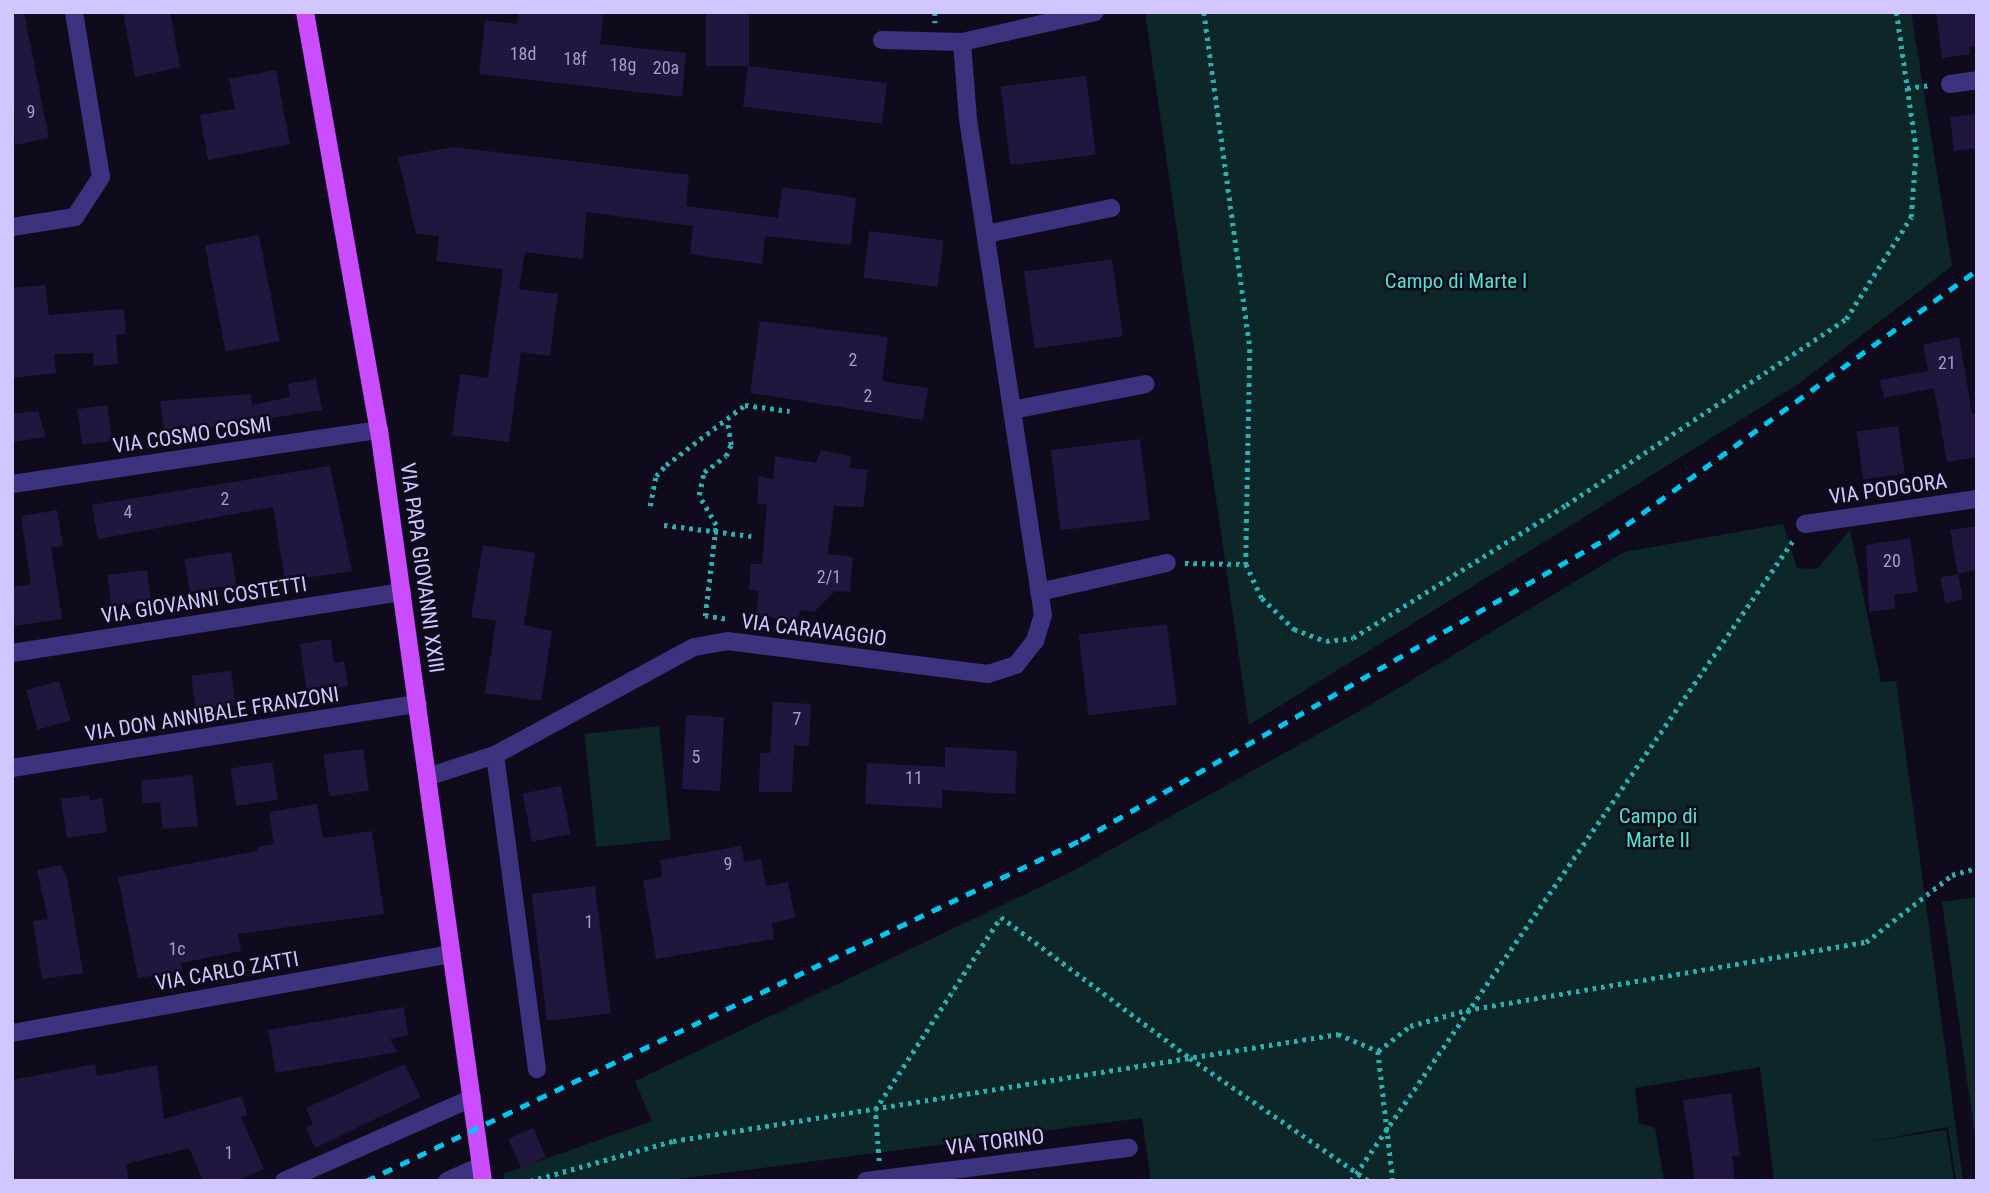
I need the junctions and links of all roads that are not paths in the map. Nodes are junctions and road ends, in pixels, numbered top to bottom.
1 (74, 12) edge
2 (305, 12) edge
3 (1095, 12) edge
4 (882, 40) dead end
5 (962, 42) junction
6 (1977, 80) edge
7 (1950, 84) dead end
8 (1111, 208) dead end
9 (12, 227) edge
10 (986, 234) junction
11 (1146, 384) dead end
12 (1012, 410) junction
13 (379, 430) junction
14 (12, 484) edge
15 (1977, 499) edge
16 (1805, 524) road end
17 (1167, 563) road end
18 (402, 592) junction
19 (1039, 592) junction
20 (12, 653) edge
21 (418, 704) junction
22 (495, 755) junction
23 (12, 768) edge
24 (428, 777) junction
25 (450, 954) junction
26 (12, 1033) edge
27 (537, 1069) dead end
28 (472, 1098) junction
29 (1129, 1148) dead end
30 (482, 1173) edge
31 (873, 1180) edge
32 (284, 1181) edge
33 (447, 1181) edge

1 - 9 street
2 - 13 main road, VIA PAPA GIOVANNI XXIII
3 - 5 street
4 - 5 street
5 - 10 street, VIA CARAVAGGIO
6 - 7 street
8 - 10 street
10 - 12 street, VIA CARAVAGGIO
11 - 12 street
12 - 19 street, VIA CARAVAGGIO
13 - 14 street, VIA COSMO COSMI
13 - 18 main road, VIA PAPA GIOVANNI XXIII
15 - 16 street, VIA PODGORA
17 - 19 street
18 - 20 street, VIA GIOVANNI COSTETTI
18 - 21 main road, VIA PAPA GIOVANNI XXIII
19 - 22 street, VIA CARAVAGGIO
21 - 23 street, VIA DON ANNIBALE FRANZONI
21 - 24 main road, VIA PAPA GIOVANNI XXIII
22 - 24 street, VIA CARAVAGGIO
22 - 27 street
24 - 25 main road, VIA PAPA GIOVANNI XXIII
25 - 26 street, VIA CARLO ZATTI
25 - 28 main road, VIA PAPA GIOVANNI XXIII
28 - 30 main road, VIA PAPA GIOVANNI XXIII
28 - 32 street
29 - 31 street, VIA TORINO
30 - 33 street

